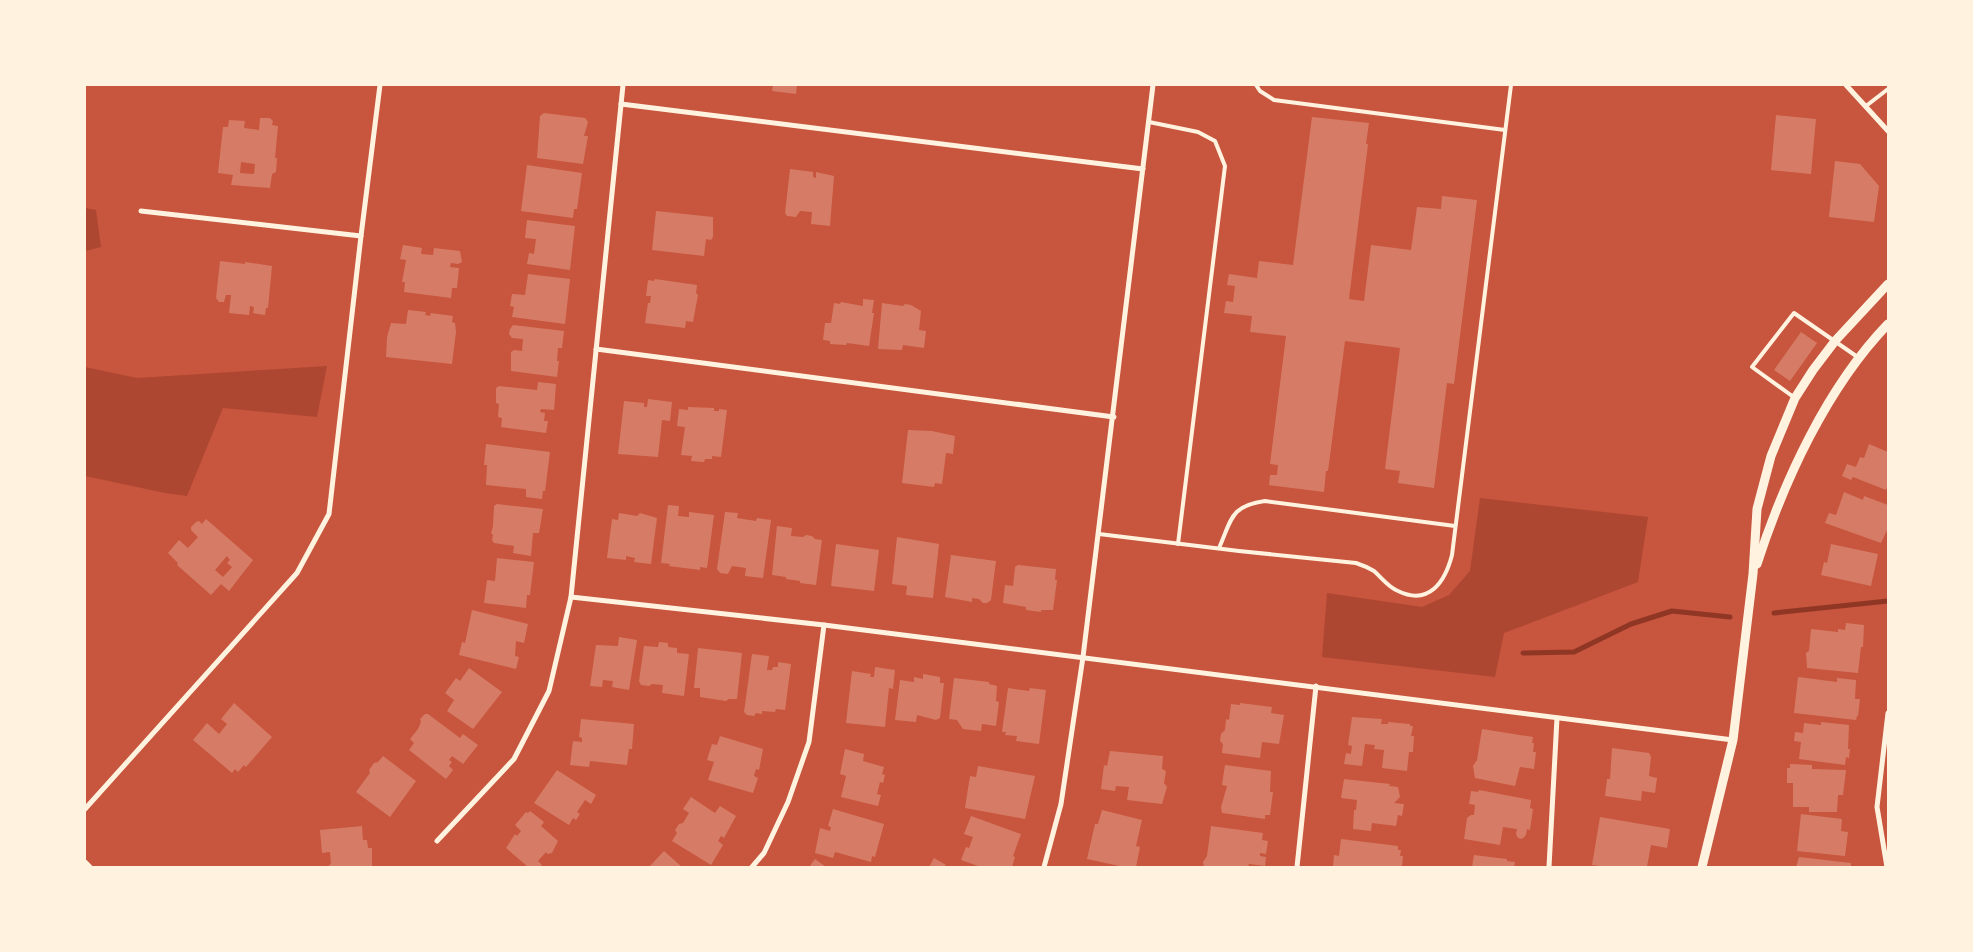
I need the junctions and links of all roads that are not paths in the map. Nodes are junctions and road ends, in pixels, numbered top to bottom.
1 (380, 85) edge
2 (623, 85) edge
3 (1153, 85) edge
4 (1256, 85) edge
5 (1505, 85) edge
6 (1511, 85) edge
7 (1846, 85) edge
8 (1888, 89) edge
9 (621, 104) junction
10 (1866, 106) junction
11 (1149, 122) junction
12 (1506, 130) junction
13 (1888, 131) edge
14 (1143, 169) junction
15 (141, 211) dead end
16 (361, 236) junction
17 (1888, 284) edge
18 (1888, 324) edge
19 (1835, 342) junction
20 (596, 349) junction
21 (1859, 358) junction
22 (1795, 398) junction
23 (1114, 417) junction
24 (1455, 526) junction
25 (1099, 534) junction
26 (1178, 544) junction
27 (1219, 548) junction
28 (1753, 574) junction
29 (571, 597) junction
30 (824, 625) junction
31 (1083, 657) junction
32 (1316, 686) junction
33 (1888, 713) edge
34 (1557, 718) junction
35 (1733, 740) junction
36 (85, 809) edge
37 (438, 841) dead end
38 (85, 862) edge
39 (90, 867) edge
40 (752, 867) edge
41 (1044, 867) edge
42 (1297, 867) edge
43 (1549, 867) edge
44 (1702, 867) edge
45 (1887, 867) edge

1 - 16 street
2 - 9 street
3 - 11 street
4 - 12 lane
5 - 6 lane
6 - 12 lane
7 - 10 street
8 - 10 lane
9 - 14 street
9 - 20 street
10 - 13 street
11 - 14 street
11 - 26 lane
12 - 24 lane
14 - 23 street
15 - 16 street
16 - 36 street
17 - 19 street
18 - 21 street
19 - 21 lane
19 - 22 street
19 - 22 lane
20 - 23 street
20 - 29 street
21 - 28 street
22 - 28 street
23 - 25 street
24 - 27 lane
24 - 27 lane
25 - 26 lane
25 - 31 street
26 - 27 lane
28 - 35 street
29 - 30 street
29 - 37 street
30 - 31 street
30 - 40 street
31 - 32 street
31 - 41 street
32 - 34 street
32 - 42 street
33 - 45 street
34 - 35 street
34 - 43 street
35 - 44 street
38 - 39 street

